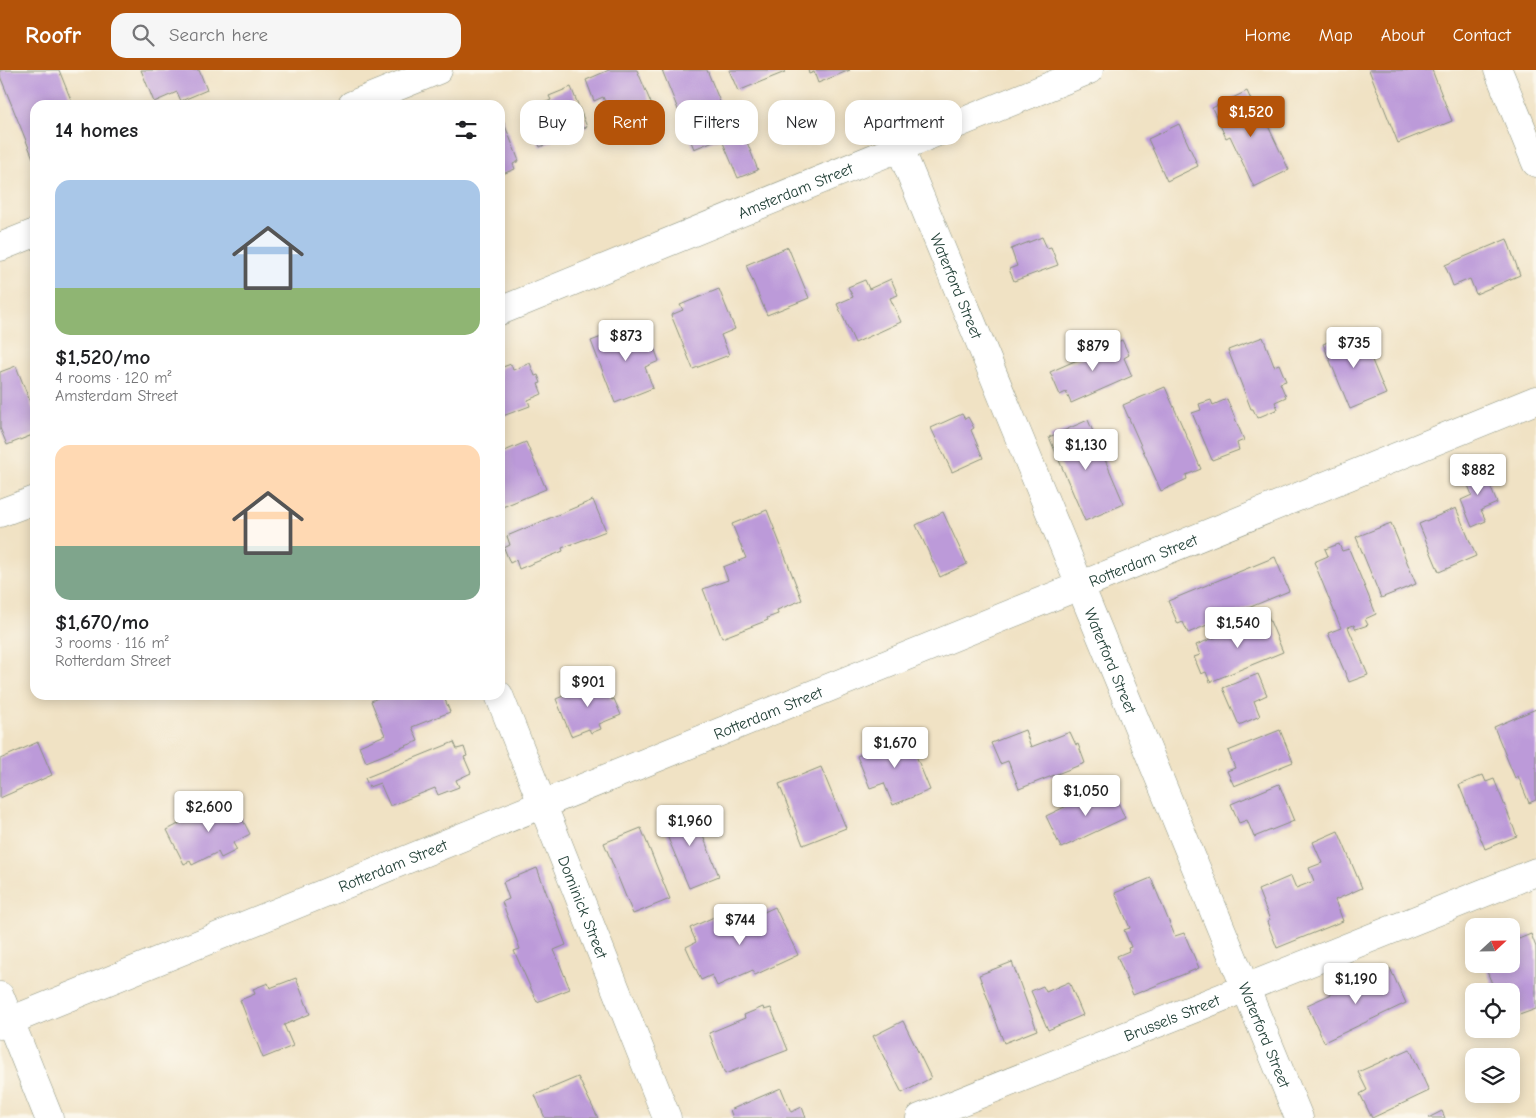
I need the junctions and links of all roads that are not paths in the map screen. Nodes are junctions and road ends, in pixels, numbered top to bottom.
1 (438, 70) edge
2 (1089, 70) edge
3 (1498, 70) edge
4 (364, 100) edge
5 (900, 148) junction
6 (1536, 163) edge
7 (30, 234) edge
8 (0, 247) edge
9 (505, 309) edge
10 (1536, 400) edge
11 (30, 502) edge
12 (0, 513) edge
13 (1080, 586) junction
14 (501, 700) edge
15 (543, 804) junction
16 (1536, 872) edge
17 (1246, 989) junction
18 (0, 996) edge
19 (5, 1023) edge
20 (49, 1118) edge
21 (668, 1118) edge
22 (920, 1118) edge
23 (1298, 1118) edge

1 - 4 street
2 - 5 street, Amsterdam Street
3 - 6 street
5 - 9 street, Amsterdam Street
5 - 13 street, Waterford Street
7 - 8 street
10 - 13 street, Rotterdam Street
11 - 12 street
13 - 15 street, Rotterdam Street
13 - 17 street, Waterford Street
14 - 15 street, Dominick Street
15 - 19 street, Rotterdam Street
15 - 21 street, Dominick Street
16 - 17 street, Brussels Street
17 - 22 street, Brussels Street
17 - 23 street, Waterford Street
18 - 19 street
19 - 20 street

